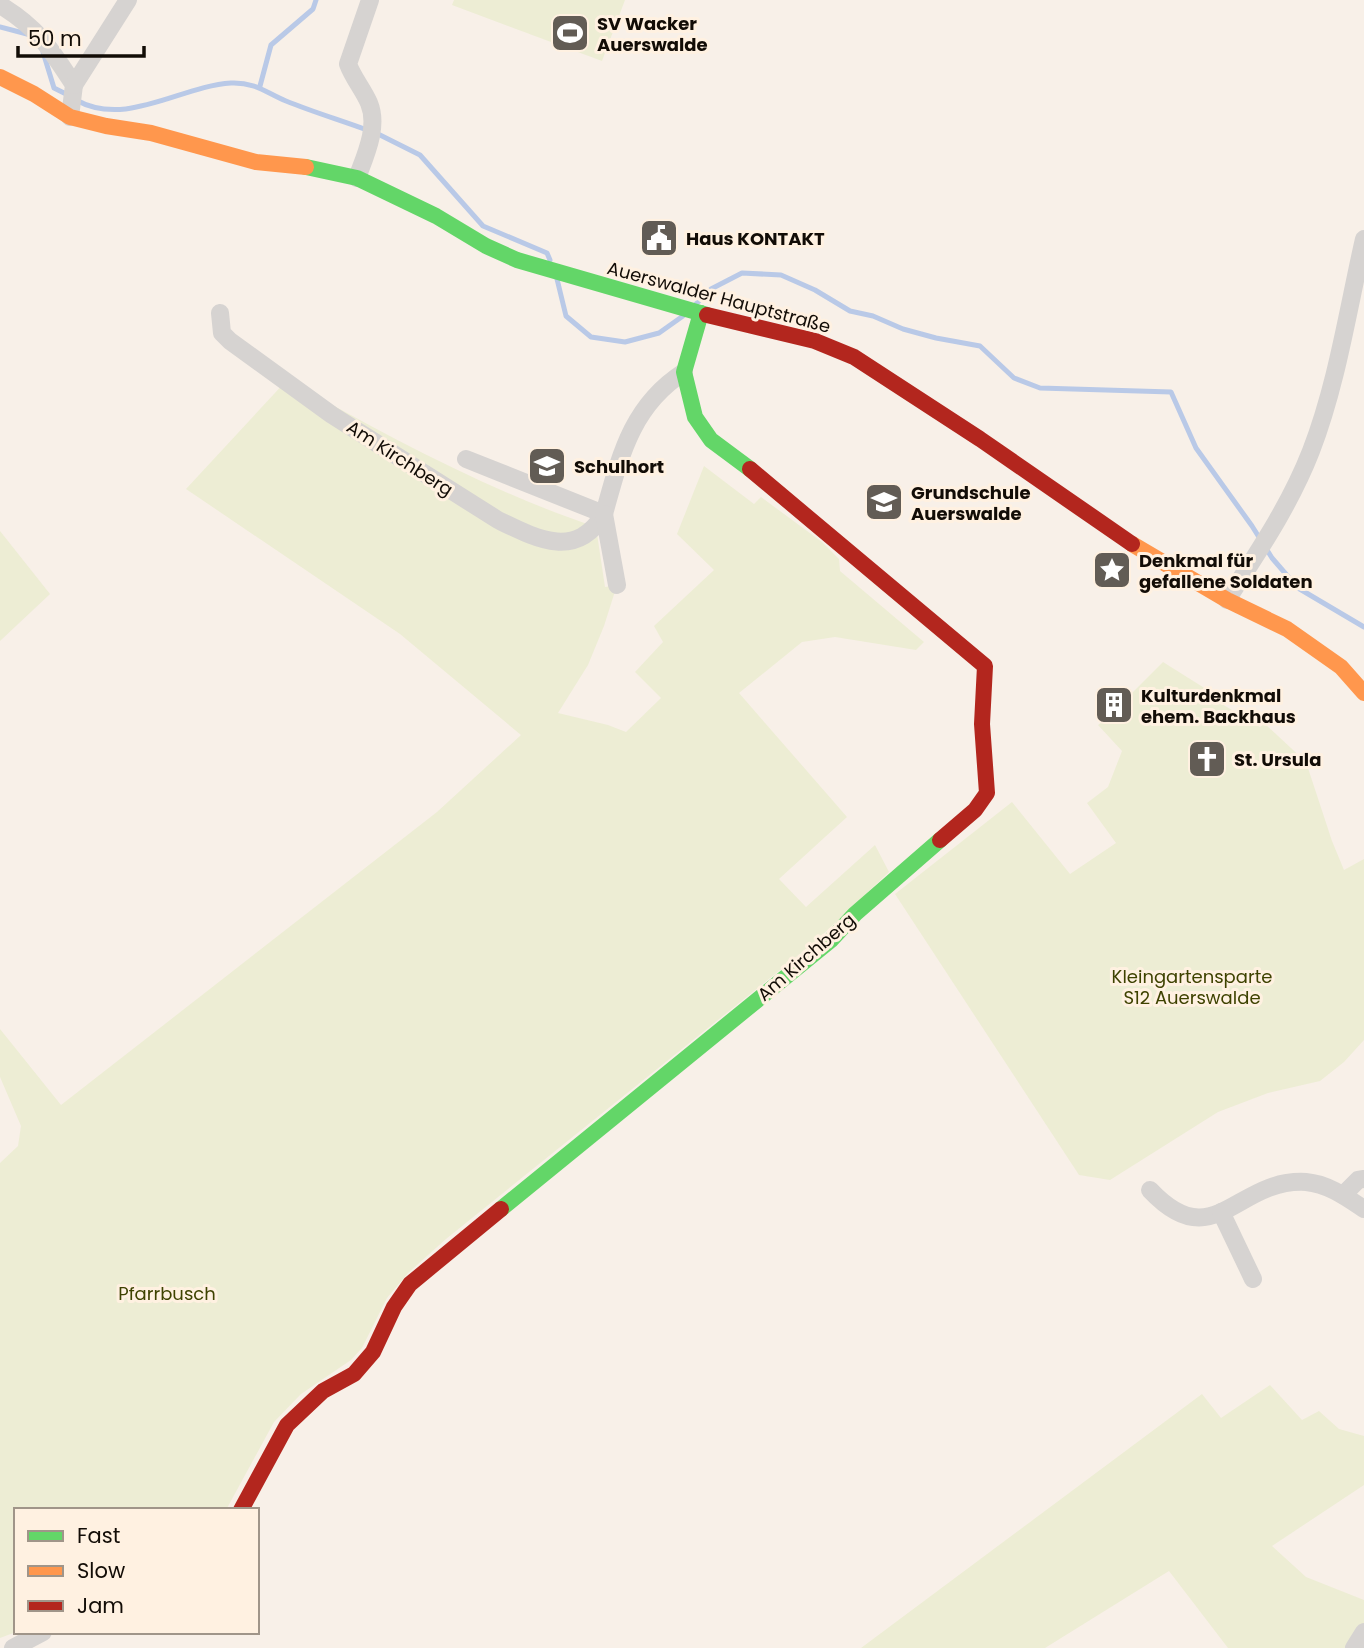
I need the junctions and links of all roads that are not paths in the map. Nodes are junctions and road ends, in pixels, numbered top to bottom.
1 (128, 0) edge
2 (370, 0) edge
3 (0, 5) edge
4 (0, 78) edge
5 (72, 99) junction
6 (357, 178) junction
7 (1364, 239) edge
8 (220, 313) dead end
9 (700, 313) junction
10 (684, 372) junction
11 (466, 459) dead end
12 (604, 514) junction
13 (617, 585) dead end
14 (1227, 600) junction
15 (1364, 693) edge
16 (1364, 1179) edge
17 (1150, 1190) dead end
18 (1343, 1195) junction
19 (1364, 1209) edge
20 (1221, 1212) junction
21 (1253, 1279) dead end
22 (242, 1508) edge
23 (1364, 1632) edge
24 (39, 1634) edge
25 (13, 1648) edge
26 (1354, 1648) edge

1 - 5 street
2 - 6 street
3 - 5 street
4 - 5 street, Auerswalder Hauptstraße
5 - 6 street, Auerswalder Hauptstraße
6 - 9 street, Auerswalder Hauptstraße
7 - 14 street
8 - 12 street, Am Kirchberg
9 - 10 street, Am Kirchberg
9 - 14 street, Auerswalder Hauptstraße
10 - 12 street, Am Kirchberg
10 - 22 street, Am Kirchberg
11 - 12 street, Am Kirchberg
12 - 13 street, Am Kirchberg
14 - 15 street, Auerswalder Hauptstraße
16 - 18 street
17 - 20 street
18 - 19 street
18 - 20 street
20 - 21 street
23 - 26 street
24 - 25 street

